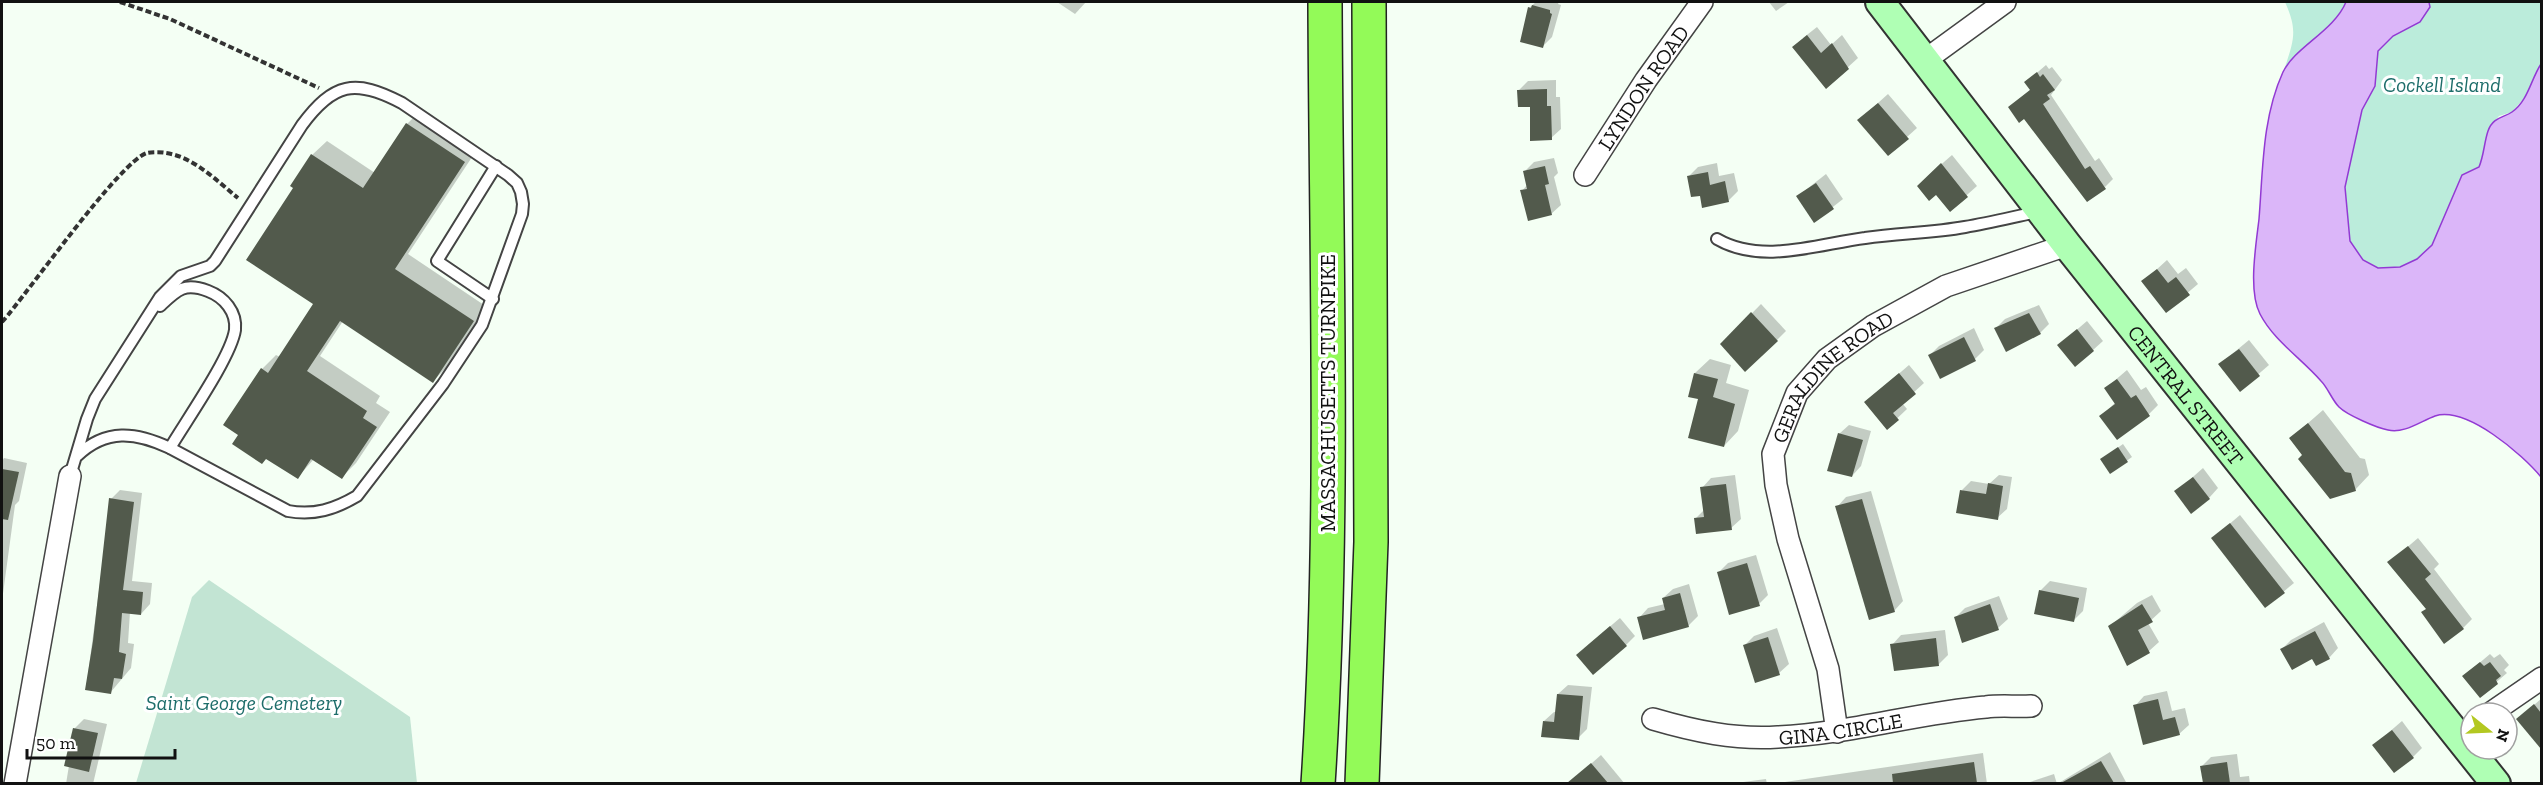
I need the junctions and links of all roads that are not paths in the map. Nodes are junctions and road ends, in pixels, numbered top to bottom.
1 (1325, 2) edge
2 (1370, 2) edge
3 (1702, 2) edge
4 (1880, 2) edge
5 (2005, 2) edge
6 (1924, 61) junction
7 (495, 166) junction
8 (1585, 175) dead end
9 (2040, 211) junction
10 (1717, 239) dead end
11 (2067, 245) junction
12 (493, 299) junction
13 (145, 320) junction
14 (170, 448) junction
15 (77, 456) junction
16 (70, 476) joint
17 (2541, 678) edge
18 (2508, 701) edge
19 (2031, 706) dead end
20 (1653, 719) dead end
21 (2459, 724) edge
22 (1837, 732) junction
23 (2483, 761) edge
24 (15, 783) edge
25 (1318, 783) edge
26 (1362, 783) edge
27 (2496, 783) edge

1 - 25 highway, MASSACHUSETTS TURNPIKE
2 - 26 highway
3 - 8 street, LYNDON ROAD
4 - 6 main road, CENTRAL STREET
5 - 6 street
6 - 9 main road, CENTRAL STREET
7 - 12 lane
7 - 12 lane
7 - 13 lane
9 - 10 lane
9 - 11 main road, CENTRAL STREET
11 - 21 main road, CENTRAL STREET
11 - 22 street, GERALDINE ROAD
12 - 14 lane
13 - 14 lane
13 - 15 lane
14 - 15 lane
15 - 16 lane
16 - 24 street
17 - 18 street
19 - 22 street, GINA CIRCLE
20 - 22 street, GINA CIRCLE
23 - 27 main road, CENTRAL STREET

